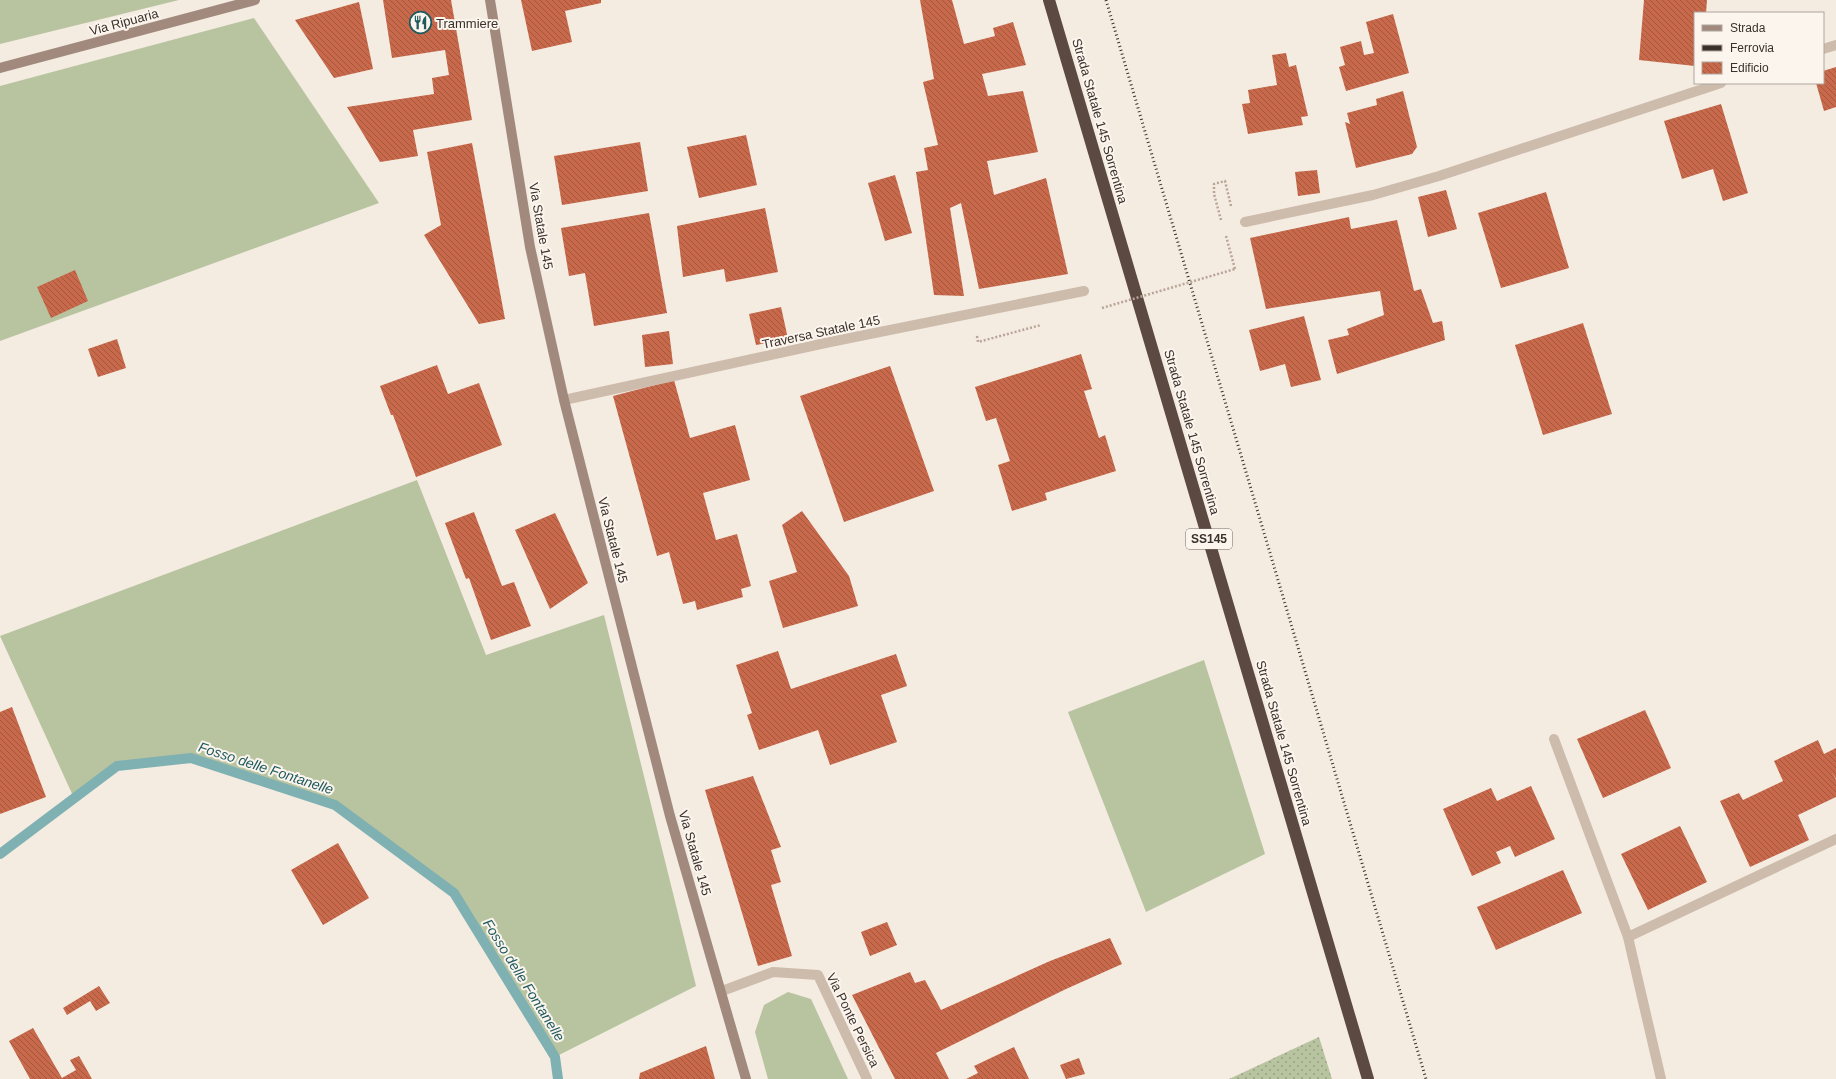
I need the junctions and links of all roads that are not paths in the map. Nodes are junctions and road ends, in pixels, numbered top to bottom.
1 (255, 0) edge
2 (490, 0) edge
3 (1049, 0) edge
4 (1836, 45) edge
5 (1824, 49) edge
6 (0, 68) edge
7 (1718, 84) edge
8 (1244, 222) road end
9 (1084, 291) dead end
10 (564, 400) junction
11 (1554, 739) dead end
12 (1836, 839) edge
13 (1628, 937) junction
14 (722, 991) junction
15 (746, 1079) edge
16 (867, 1079) edge
17 (1368, 1079) edge
18 (1661, 1079) edge

1 - 6 main road, Via Ripuaria
2 - 10 main road, Via Statale 145
3 - 17 highway, Strada Statale 145 Sorrentina / SS145
4 - 5 street
7 - 8 street
9 - 10 street, Traversa Statale 145
10 - 14 main road, Via Statale 145
11 - 13 street
12 - 13 street
13 - 18 street
14 - 15 main road, Via Statale 145
14 - 16 street, Via Ponte Persica

